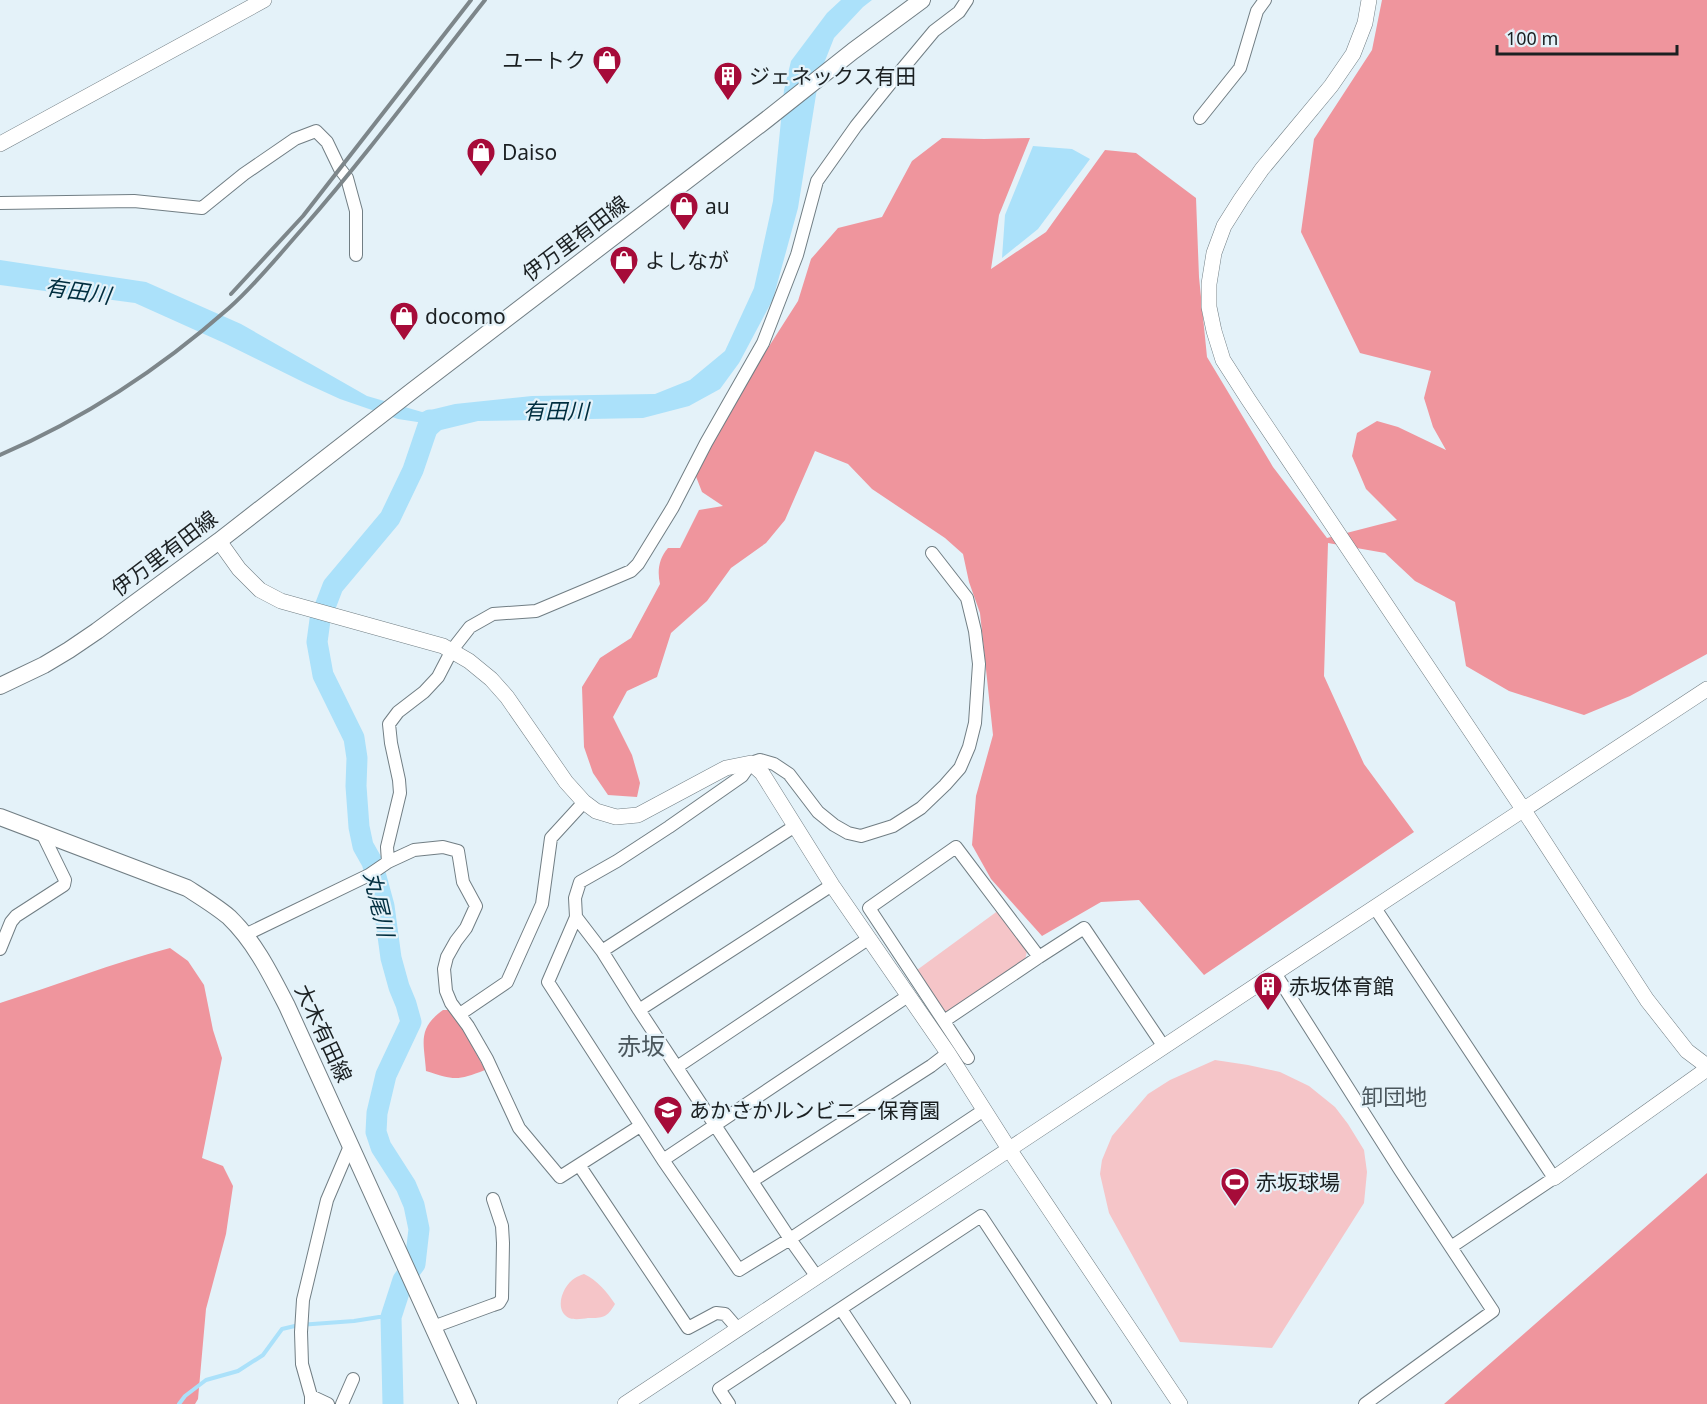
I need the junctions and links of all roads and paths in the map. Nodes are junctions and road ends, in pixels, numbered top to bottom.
1 (264, 0) edge
2 (922, 0) edge
3 (967, 0) edge
4 (1265, 0) edge
5 (1369, 0) edge
6 (1200, 118) dead end
7 (0, 144) edge
8 (0, 203) edge
9 (356, 255) dead end
10 (219, 541) junction
11 (932, 553) dead end
12 (452, 650) junction
13 (0, 686) edge
14 (1707, 689) edge
15 (751, 763) junction
16 (584, 802) junction
17 (1523, 809) junction
18 (0, 817) edge
19 (22, 825) junction
20 (795, 826) junction
21 (0, 827) edge
22 (42, 833) junction
23 (388, 862) junction
24 (832, 885) junction
25 (1376, 908) junction
26 (576, 917) junction
27 (246, 935) junction
28 (868, 939) junction
29 (0, 949) edge
30 (602, 951) junction
31 (1039, 957) junction
32 (1275, 973) junction
33 (908, 996) junction
34 (639, 1010) junction
35 (460, 1014) junction
36 (944, 1021) junction
37 (1164, 1047) junction
38 (948, 1053) junction
39 (968, 1058) dead end
40 (677, 1067) junction
41 (1707, 1068) edge
42 (984, 1110) junction
43 (716, 1125) junction
44 (640, 1126) junction
45 (350, 1146) junction
46 (1009, 1149) junction
47 (663, 1160) junction
48 (579, 1165) junction
49 (1554, 1178) junction
50 (752, 1181) junction
51 (493, 1199) dead end
52 (790, 1239) junction
53 (1451, 1247) junction
54 (817, 1277) junction
55 (841, 1309) junction
56 (433, 1327) junction
57 (738, 1329) junction
58 (353, 1379) dead end
59 (311, 1400) edge
60 (328, 1404) edge
61 (342, 1404) edge
62 (468, 1404) edge
63 (625, 1404) edge
64 (729, 1404) edge
65 (904, 1404) edge
66 (1105, 1404) edge
67 (1179, 1404) edge
68 (1365, 1404) edge

1 - 7 street
2 - 10 main road, 伊万里有田線
3 - 12 street
4 - 6 street
5 - 17 street
8 - 9 street
10 - 12 street
10 - 13 main road, 伊万里有田線
11 - 15 street
12 - 16 street
12 - 23 street
14 - 17 street
15 - 16 street
15 - 20 street
15 - 26 street
16 - 35 street
17 - 25 street
17 - 41 street
18 - 19 main road, 大木有田線
19 - 21 street
19 - 22 main road, 大木有田線
20 - 24 street
20 - 30 street
22 - 27 main road, 大木有田線
22 - 29 street
23 - 27 street
23 - 35 street
24 - 28 street
24 - 34 street
25 - 32 street
25 - 49 street
26 - 30 street
26 - 44 street
27 - 45 main road, 大木有田線
28 - 33 street
28 - 40 street
30 - 34 street
31 - 36 street
31 - 36 street
31 - 37 street
32 - 37 street
32 - 53 street
33 - 38 street
33 - 43 street
34 - 40 street
35 - 48 street
36 - 39 street
37 - 46 street
38 - 42 street
38 - 50 street
40 - 43 street
41 - 49 street
42 - 46 street
42 - 52 street
43 - 47 street
43 - 50 street
44 - 47 street
44 - 48 street
45 - 56 main road, 大木有田線
45 - 59 street
46 - 54 street
46 - 67 street
47 - 52 street
48 - 57 street
49 - 53 street
50 - 52 street
51 - 56 street
52 - 54 street
53 - 68 street
54 - 57 street
55 - 64 street
55 - 65 street
55 - 66 street
56 - 62 main road, 大木有田線
57 - 63 street
58 - 61 street
59 - 60 street

